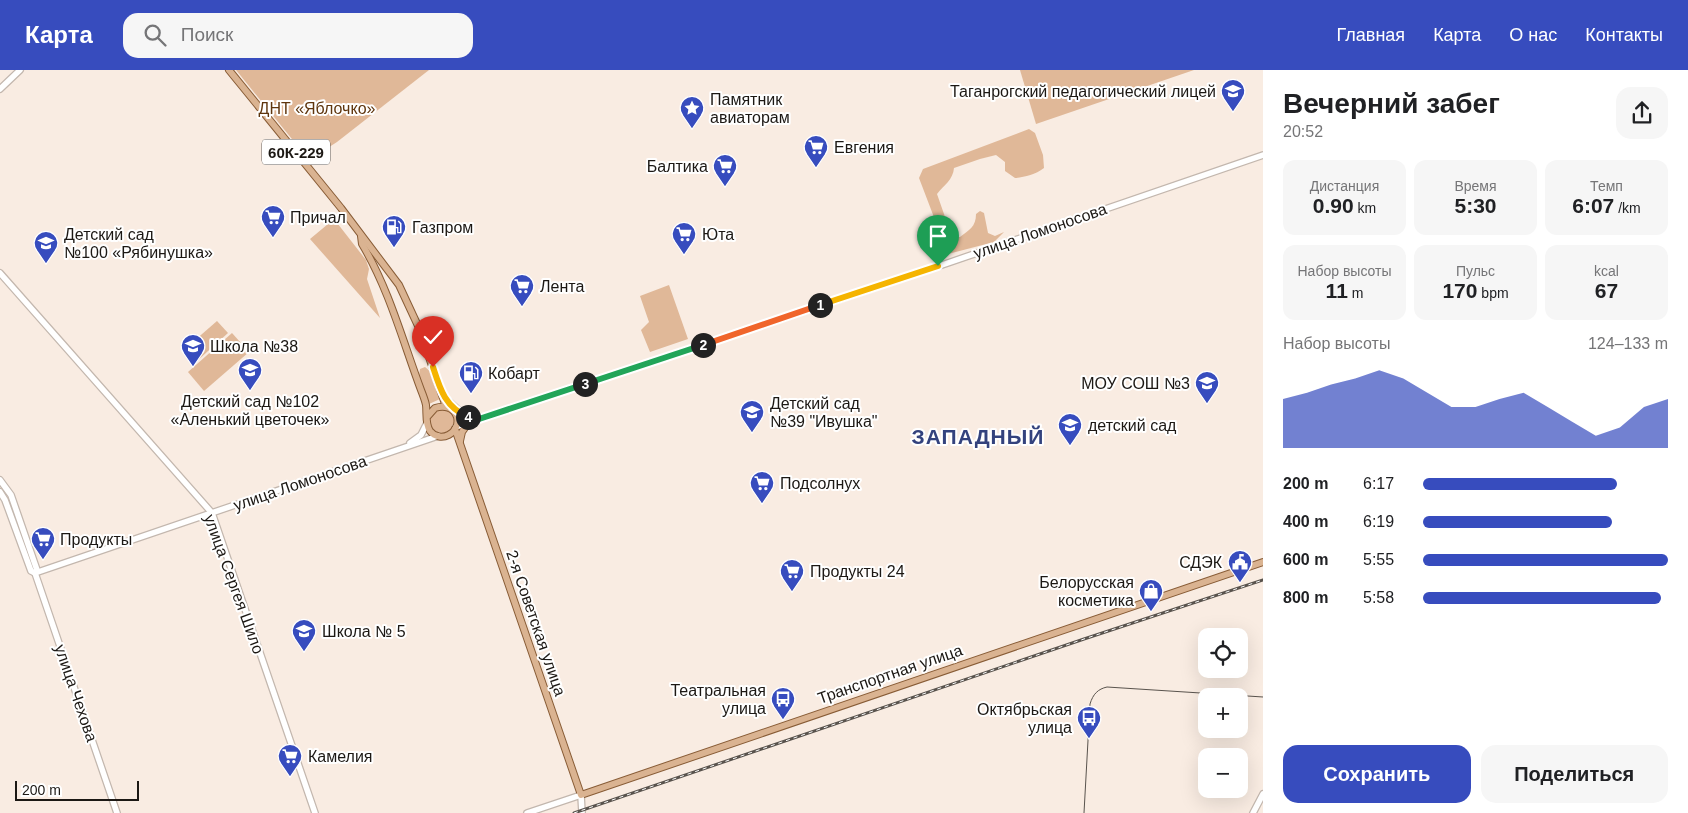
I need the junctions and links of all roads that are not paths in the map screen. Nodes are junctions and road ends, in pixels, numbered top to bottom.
1 (20, 70) edge
2 (230, 70) edge
3 (0, 89) edge
4 (1263, 155) edge
5 (361, 236) junction
6 (0, 274) edge
7 (443, 396) junction
8 (446, 407) junction
9 (427, 420) junction
10 (473, 421) junction
11 (456, 428) junction
12 (438, 436) junction
13 (446, 436) junction
14 (460, 442) junction
15 (396, 450) junction
16 (467, 461) junction
17 (0, 480) edge
18 (0, 492) edge
19 (212, 513) junction
20 (1263, 562) edge
21 (35, 573) junction
22 (1263, 794) edge
23 (581, 795) junction
24 (117, 813) edge
25 (314, 813) edge
26 (527, 813) edge
27 (582, 813) edge
28 (1253, 813) edge

1 - 3 street
2 - 5 main road, 60К-229
4 - 10 street, улица Ломоносова
5 - 7 main road
5 - 9 main road
6 - 19 street, улица Сергея Шило
7 - 8 main road
7 - 10 street
8 - 9 main road
8 - 11 main road
9 - 12 main road
9 - 15 street, улица Ломоносова
10 - 11 street, улица Ломоносова
10 - 14 main road
11 - 13 main road
11 - 14 main road, 2-я Советская улица
12 - 13 main road
12 - 15 street, улица Ломоносова
13 - 16 main road, 2-я Советская улица
14 - 16 main road, 2-я Советская улица
15 - 19 street, улица Ломоносова
16 - 23 main road, 2-я Советская улица
17 - 21 street, улица Чехова
18 - 21 street, улица Чехова
19 - 21 street, улица Ломоносова
19 - 25 street, улица Сергея Шило
20 - 23 main road, Транспортная улица
21 - 24 street, улица Чехова
22 - 28 street
23 - 26 street, Транспортная улица
23 - 27 street

